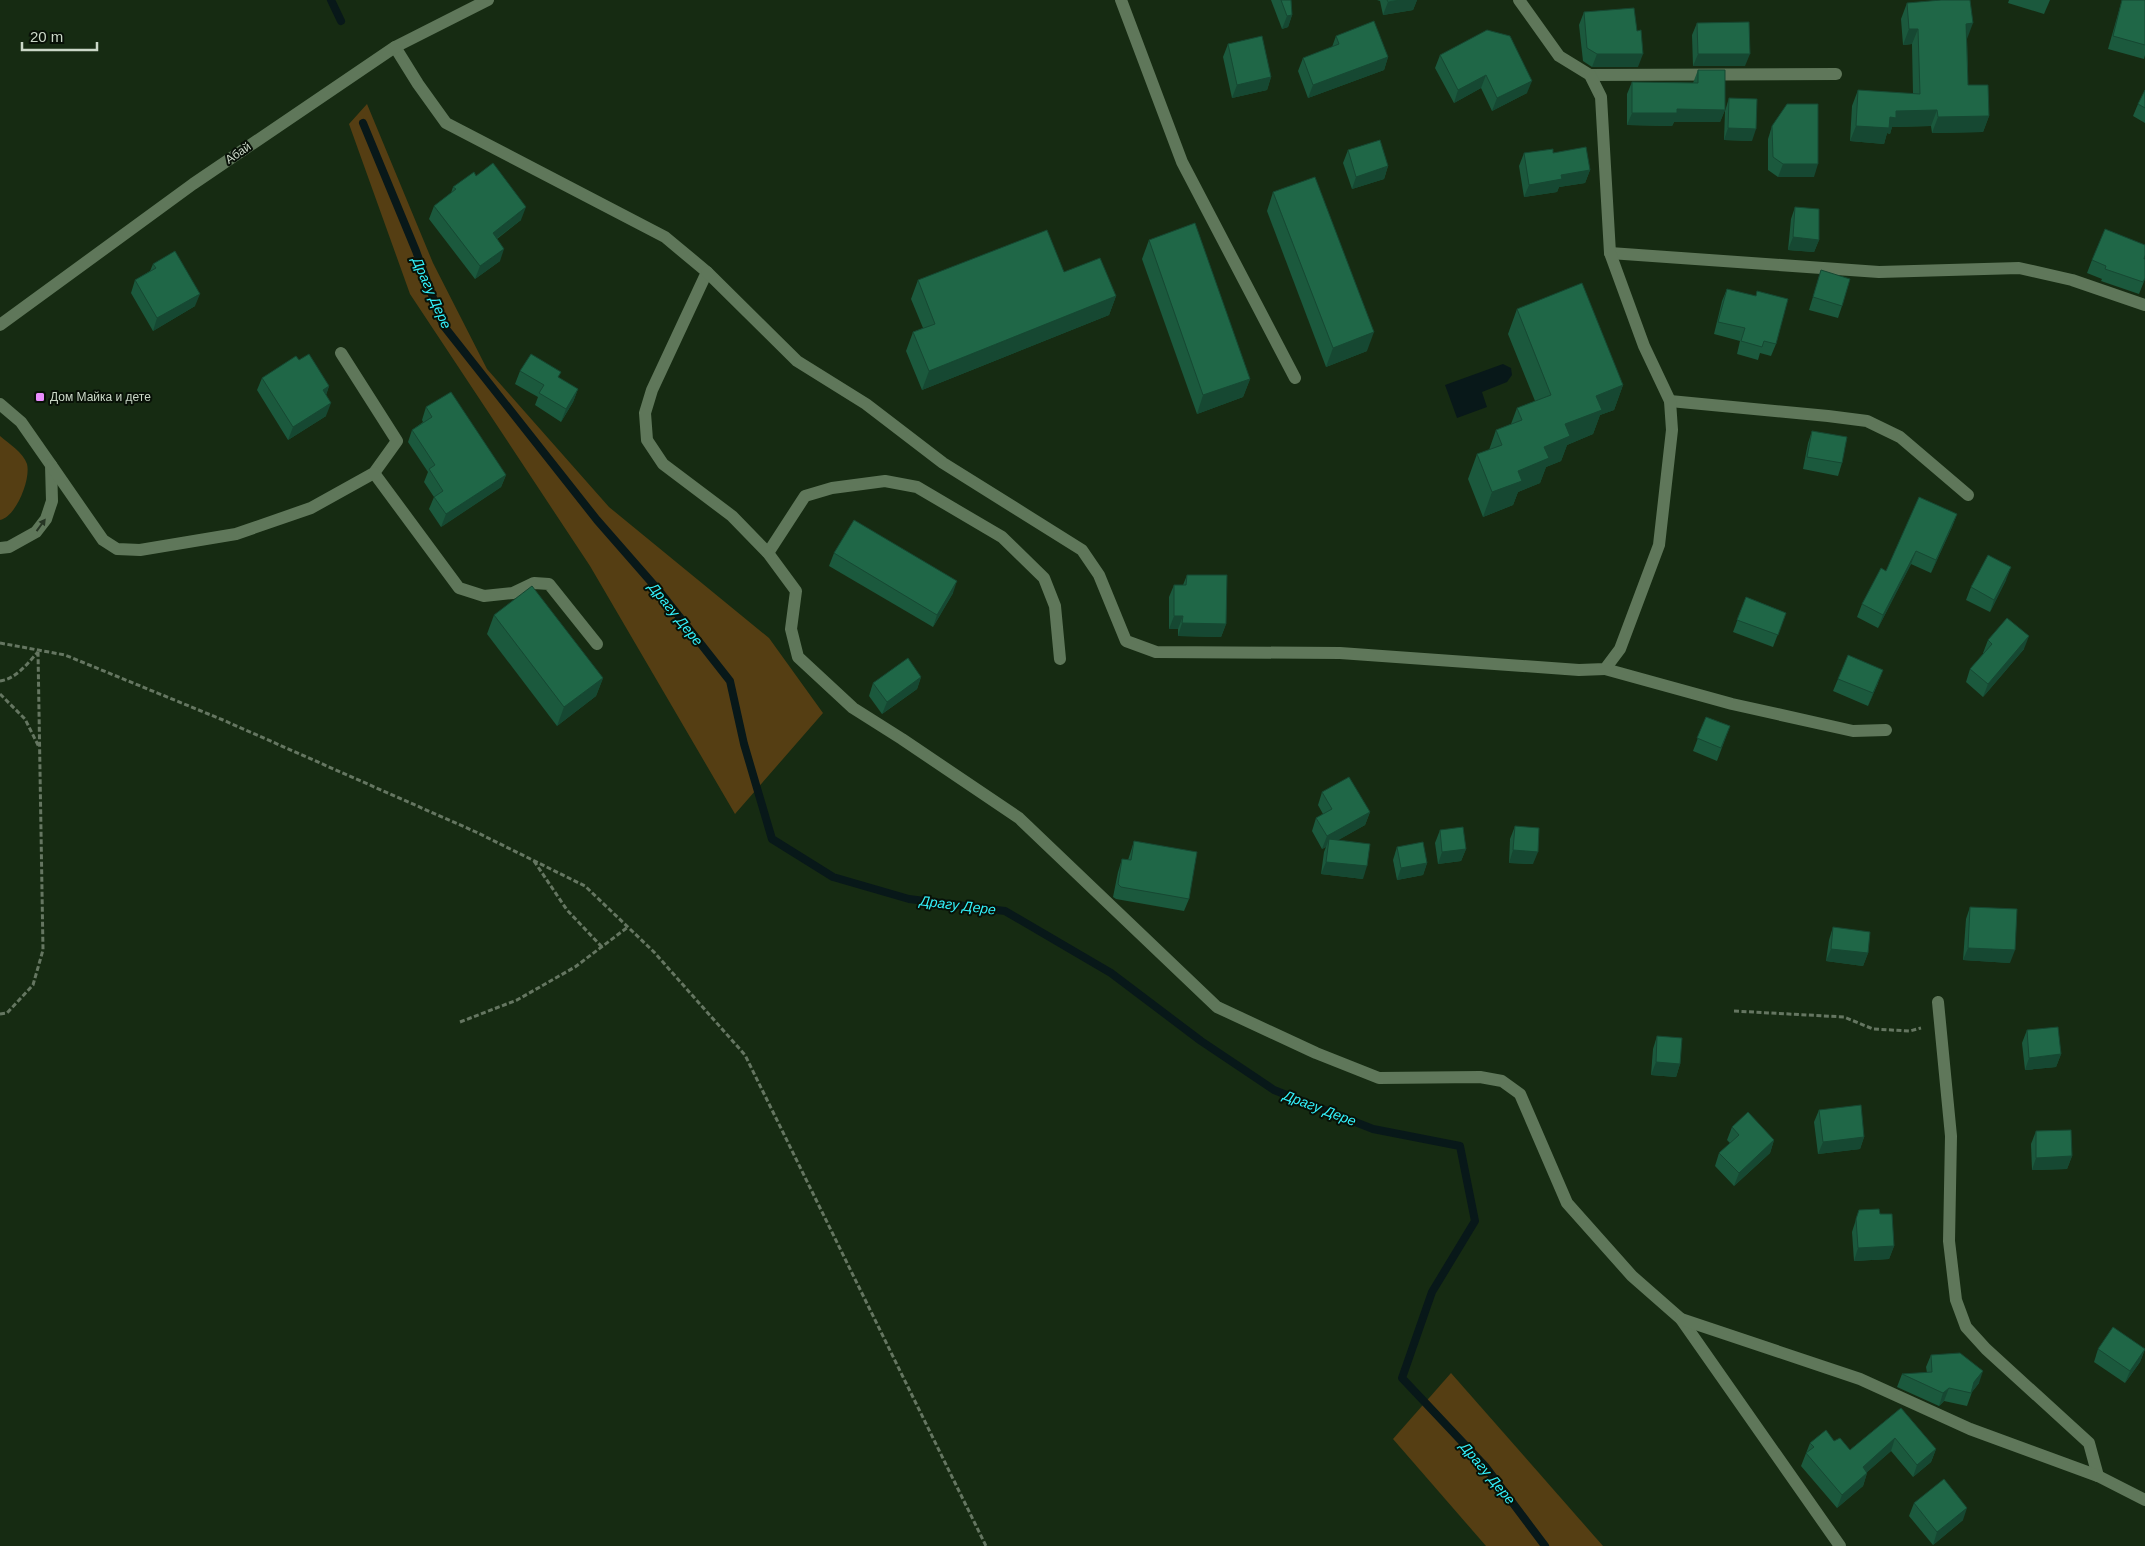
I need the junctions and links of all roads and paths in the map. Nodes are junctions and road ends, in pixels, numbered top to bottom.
1 (488, 0) edge
2 (1121, 0) edge
3 (1519, 0) edge
4 (395, 47) junction
5 (1836, 74) dead end
6 (1590, 75) junction
7 (1610, 253) junction
8 (708, 272) junction
9 (2145, 305) edge
10 (0, 325) edge
11 (341, 353) dead end
12 (1296, 378) dead end
13 (1670, 401) junction
14 (0, 404) edge
15 (51, 465) junction
16 (374, 473) junction
17 (1968, 495) dead end
18 (0, 548) edge
19 (768, 553) junction
20 (0, 643) edge
21 (597, 644) dead end
22 (38, 651) junction
23 (1060, 659) dead end
24 (1605, 669) junction
25 (0, 681) edge
26 (0, 694) edge
27 (1886, 730) dead end
28 (40, 749) junction
29 (534, 861) junction
30 (628, 927) junction
31 (602, 947) junction
32 (1938, 1002) dead end
33 (1734, 1011) dead end
34 (0, 1014) edge
35 (460, 1022) dead end
36 (1939, 1023) junction
37 (1681, 1319) junction
38 (2098, 1476) junction
39 (2145, 1500) edge
40 (986, 1546) edge
41 (1840, 1546) edge

1 - 4 street, Абай
2 - 12 street
3 - 6 street
4 - 8 street
4 - 10 street, Абай
5 - 6 street
6 - 7 street
7 - 9 street
7 - 13 street
8 - 19 street
8 - 24 street
11 - 16 street
13 - 17 street
13 - 24 street
14 - 15 street
15 - 16 street
18 -> 15 street
16 - 21 street
19 - 23 street
19 - 37 street
20 - 22 path
22 - 25 path
22 - 28 path
22 - 29 path
24 - 27 street
26 - 28 path
28 - 34 path
29 - 30 path
29 - 31 path
30 - 31 path
30 - 40 path
31 - 35 path
32 - 36 street
33 - 36 path
36 - 38 street
37 - 38 street
37 - 41 street
38 - 39 street

